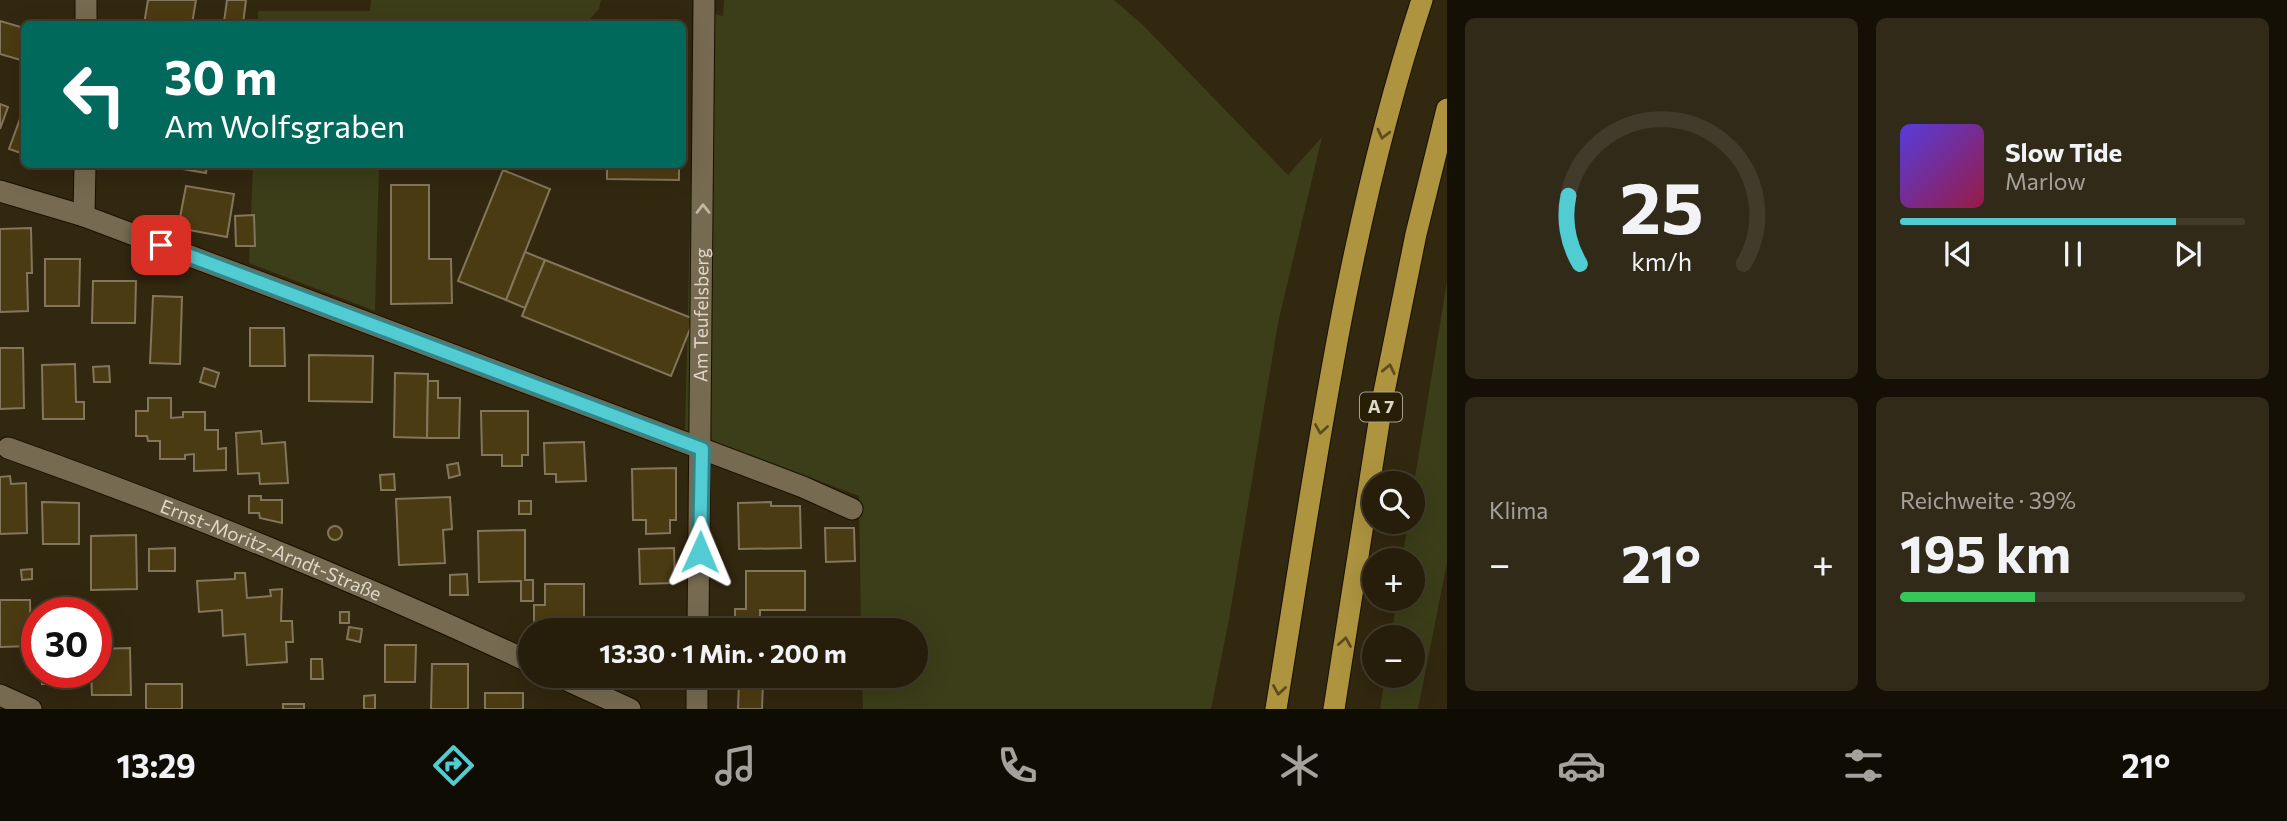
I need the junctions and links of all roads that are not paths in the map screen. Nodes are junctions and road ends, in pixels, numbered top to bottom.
1 (86, 0) edge
2 (704, 0) edge
3 (1408, 0) edge
4 (1422, 0) edge
5 (86, 21) edge
6 (1399, 68) junction
7 (1447, 108) edge
8 (85, 168) edge
9 (0, 191) edge
10 (84, 216) junction
11 (8, 448) dead end
12 (702, 449) junction
13 (852, 509) dead end
14 (698, 618) edge
15 (518, 656) edge
16 (584, 688) edge
17 (697, 688) edge
18 (0, 695) edge
19 (31, 709) edge
20 (630, 709) edge
21 (697, 709) edge
22 (1276, 709) edge
23 (1334, 709) edge

1 - 5 street
12 -> 2 street, Am Teufelsberg
3 - 6 highway
4 - 6 highway
6 -> 22 highway
23 -> 7 highway, A 7
8 - 10 street
9 - 10 street
10 - 12 street
11 - 15 street, Ernst-Moritz-Arndt-Straße
12 - 13 street
12 - 14 street, Am Teufelsberg
16 - 20 street
17 - 21 street
18 - 19 street

